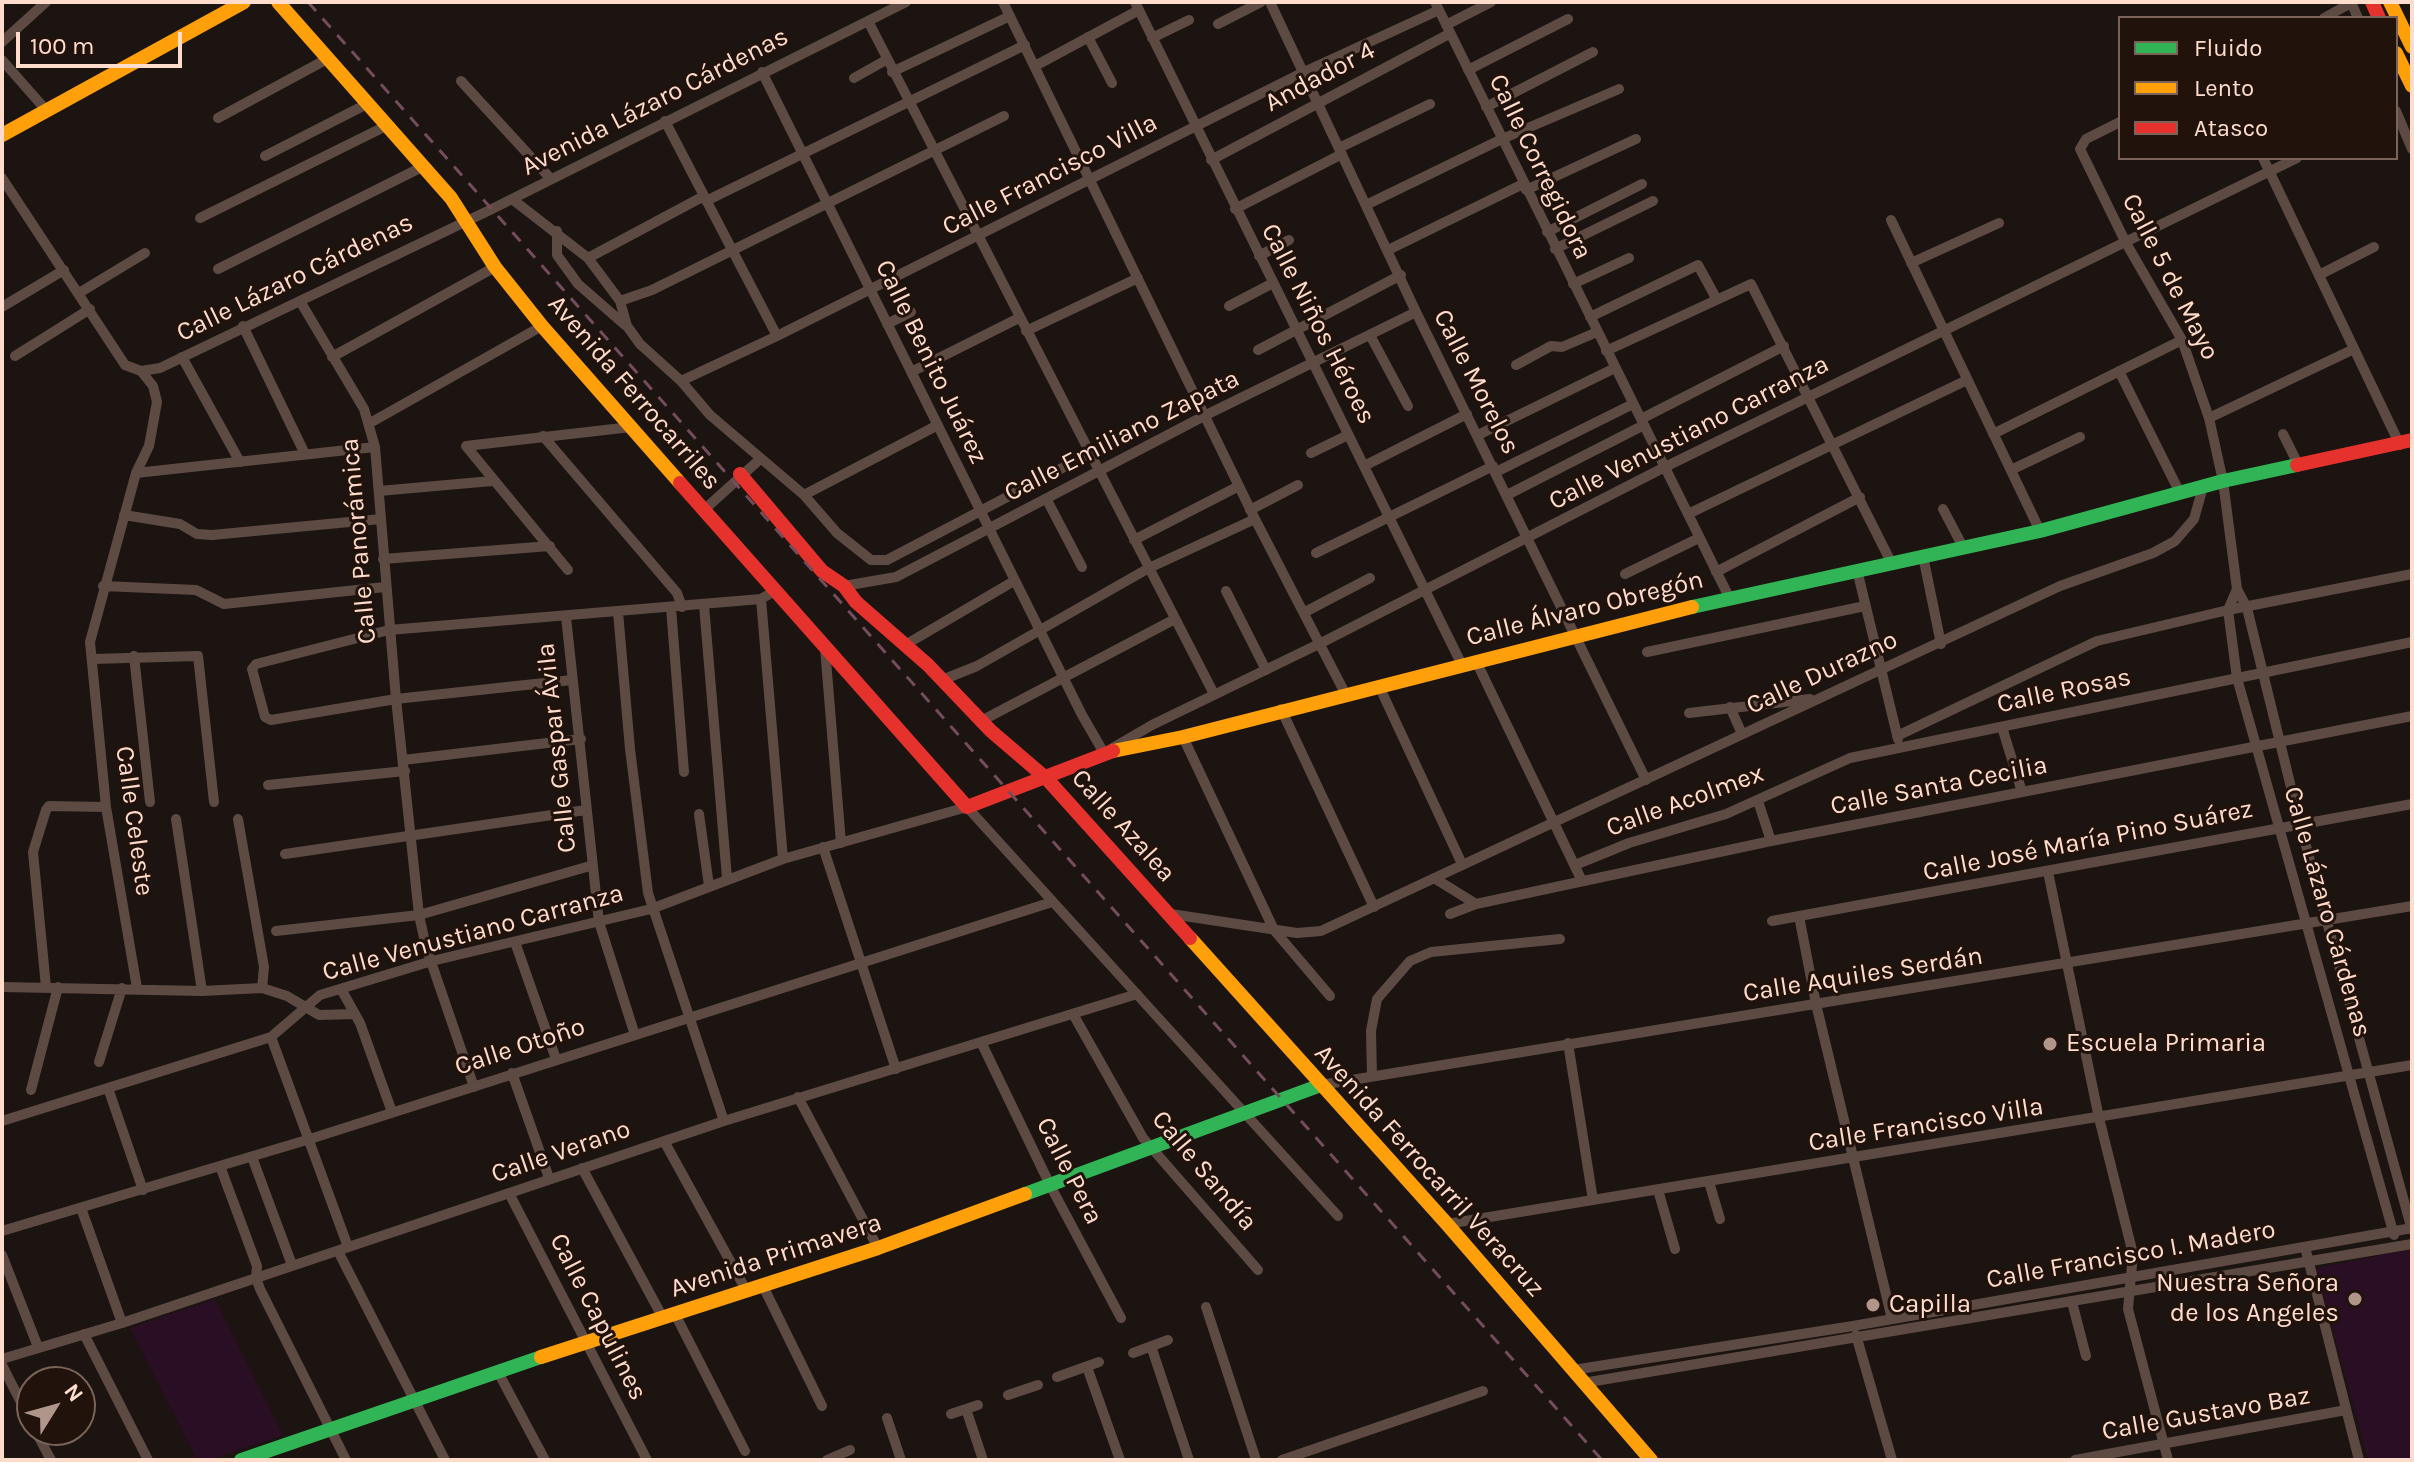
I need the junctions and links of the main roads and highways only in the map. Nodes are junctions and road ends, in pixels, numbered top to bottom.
1 (244, 2) edge
2 (278, 2) edge
3 (2360, 2) edge
4 (2377, 16) edge
5 (2398, 18) edge
6 (2412, 47) edge
7 (2398, 57) edge
8 (2412, 86) edge
9 (2, 135) edge
10 (2406, 443) edge
11 (740, 474) road end
12 (1047, 779) junction
13 (967, 807) joint
14 (1171, 914) joint
15 (1321, 1085) junction
16 (241, 1460) edge
17 (1651, 1460) edge

1 - 9 main road
2 - 13 main road, Avenida Ferrocarriles
3 - 4 main road
5 - 6 main road
7 - 8 main road
10 - 12 main road, Calle Álvaro Obregón
11 - 12 main road, Calle Azalea
12 - 13 main road, Calle Álvaro Obregón
12 - 14 main road, Calle Azalea
14 - 15 main road, Avenida Ferrocarril Veracruz
15 - 16 main road, Avenida Primavera
15 - 17 main road, Avenida Ferrocarril Veracruz

